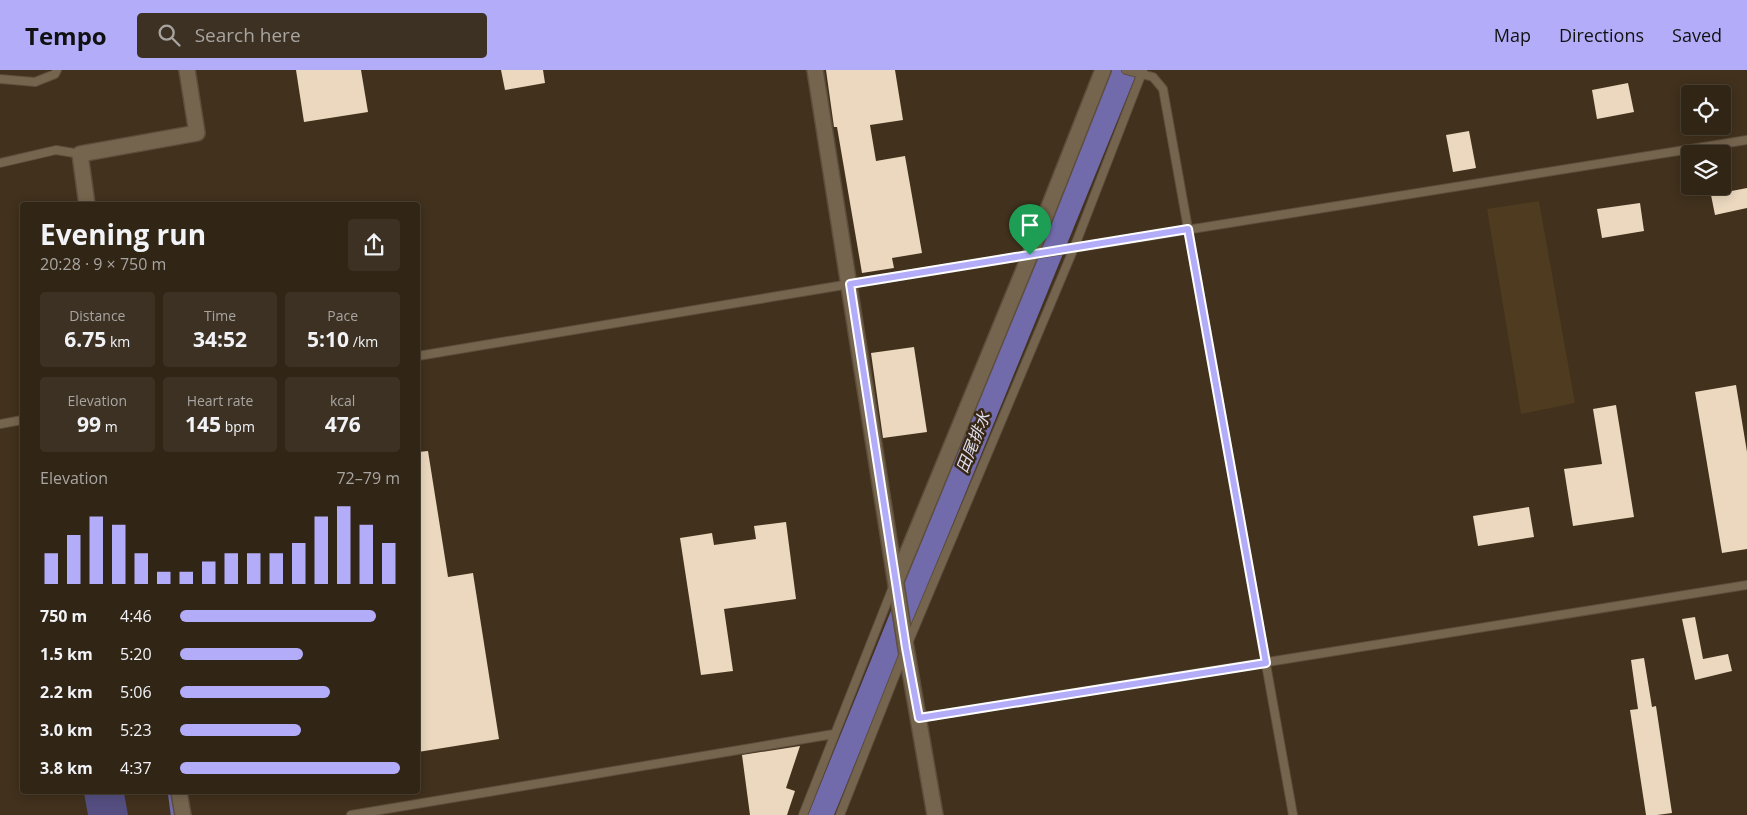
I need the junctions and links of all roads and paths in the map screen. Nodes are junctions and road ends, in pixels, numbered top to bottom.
1 (57, 70) edge
2 (187, 70) edge
3 (815, 70) edge
4 (1103, 70) edge
5 (1126, 70) edge
6 (1142, 72) edge
7 (0, 79) edge
8 (1747, 140) edge
9 (80, 154) junction
10 (0, 163) edge
11 (87, 202) edge
12 (1188, 229) junction
13 (1074, 248) junction
14 (1030, 255) junction
15 (850, 284) junction
16 (420, 356) edge
17 (20, 420) edge
18 (0, 424) edge
19 (896, 581) junction
20 (1747, 585) edge
21 (906, 648) junction
22 (1266, 663) junction
23 (919, 718) junction
24 (834, 734) junction
25 (179, 794) edge
26 (183, 815) edge
27 (351, 815) edge
28 (803, 815) edge
29 (840, 815) edge
30 (934, 815) edge
31 (1293, 815) edge

1 - 7 lane
2 - 9 street
3 - 15 street
4 - 14 street
5 - 6 lane
6 - 12 lane
6 - 13 lane
8 - 12 lane
9 - 10 lane
9 - 11 street
12 - 13 lane
12 - 22 lane
13 - 14 lane
13 - 21 lane
14 - 15 lane
14 - 19 street
15 - 16 lane
15 - 19 street
17 - 18 lane
19 - 21 street
19 - 24 lane
20 - 22 lane
21 - 23 street
21 - 29 lane
22 - 23 lane
22 - 31 lane
23 - 30 street
24 - 27 lane
24 - 28 lane
25 - 26 street

